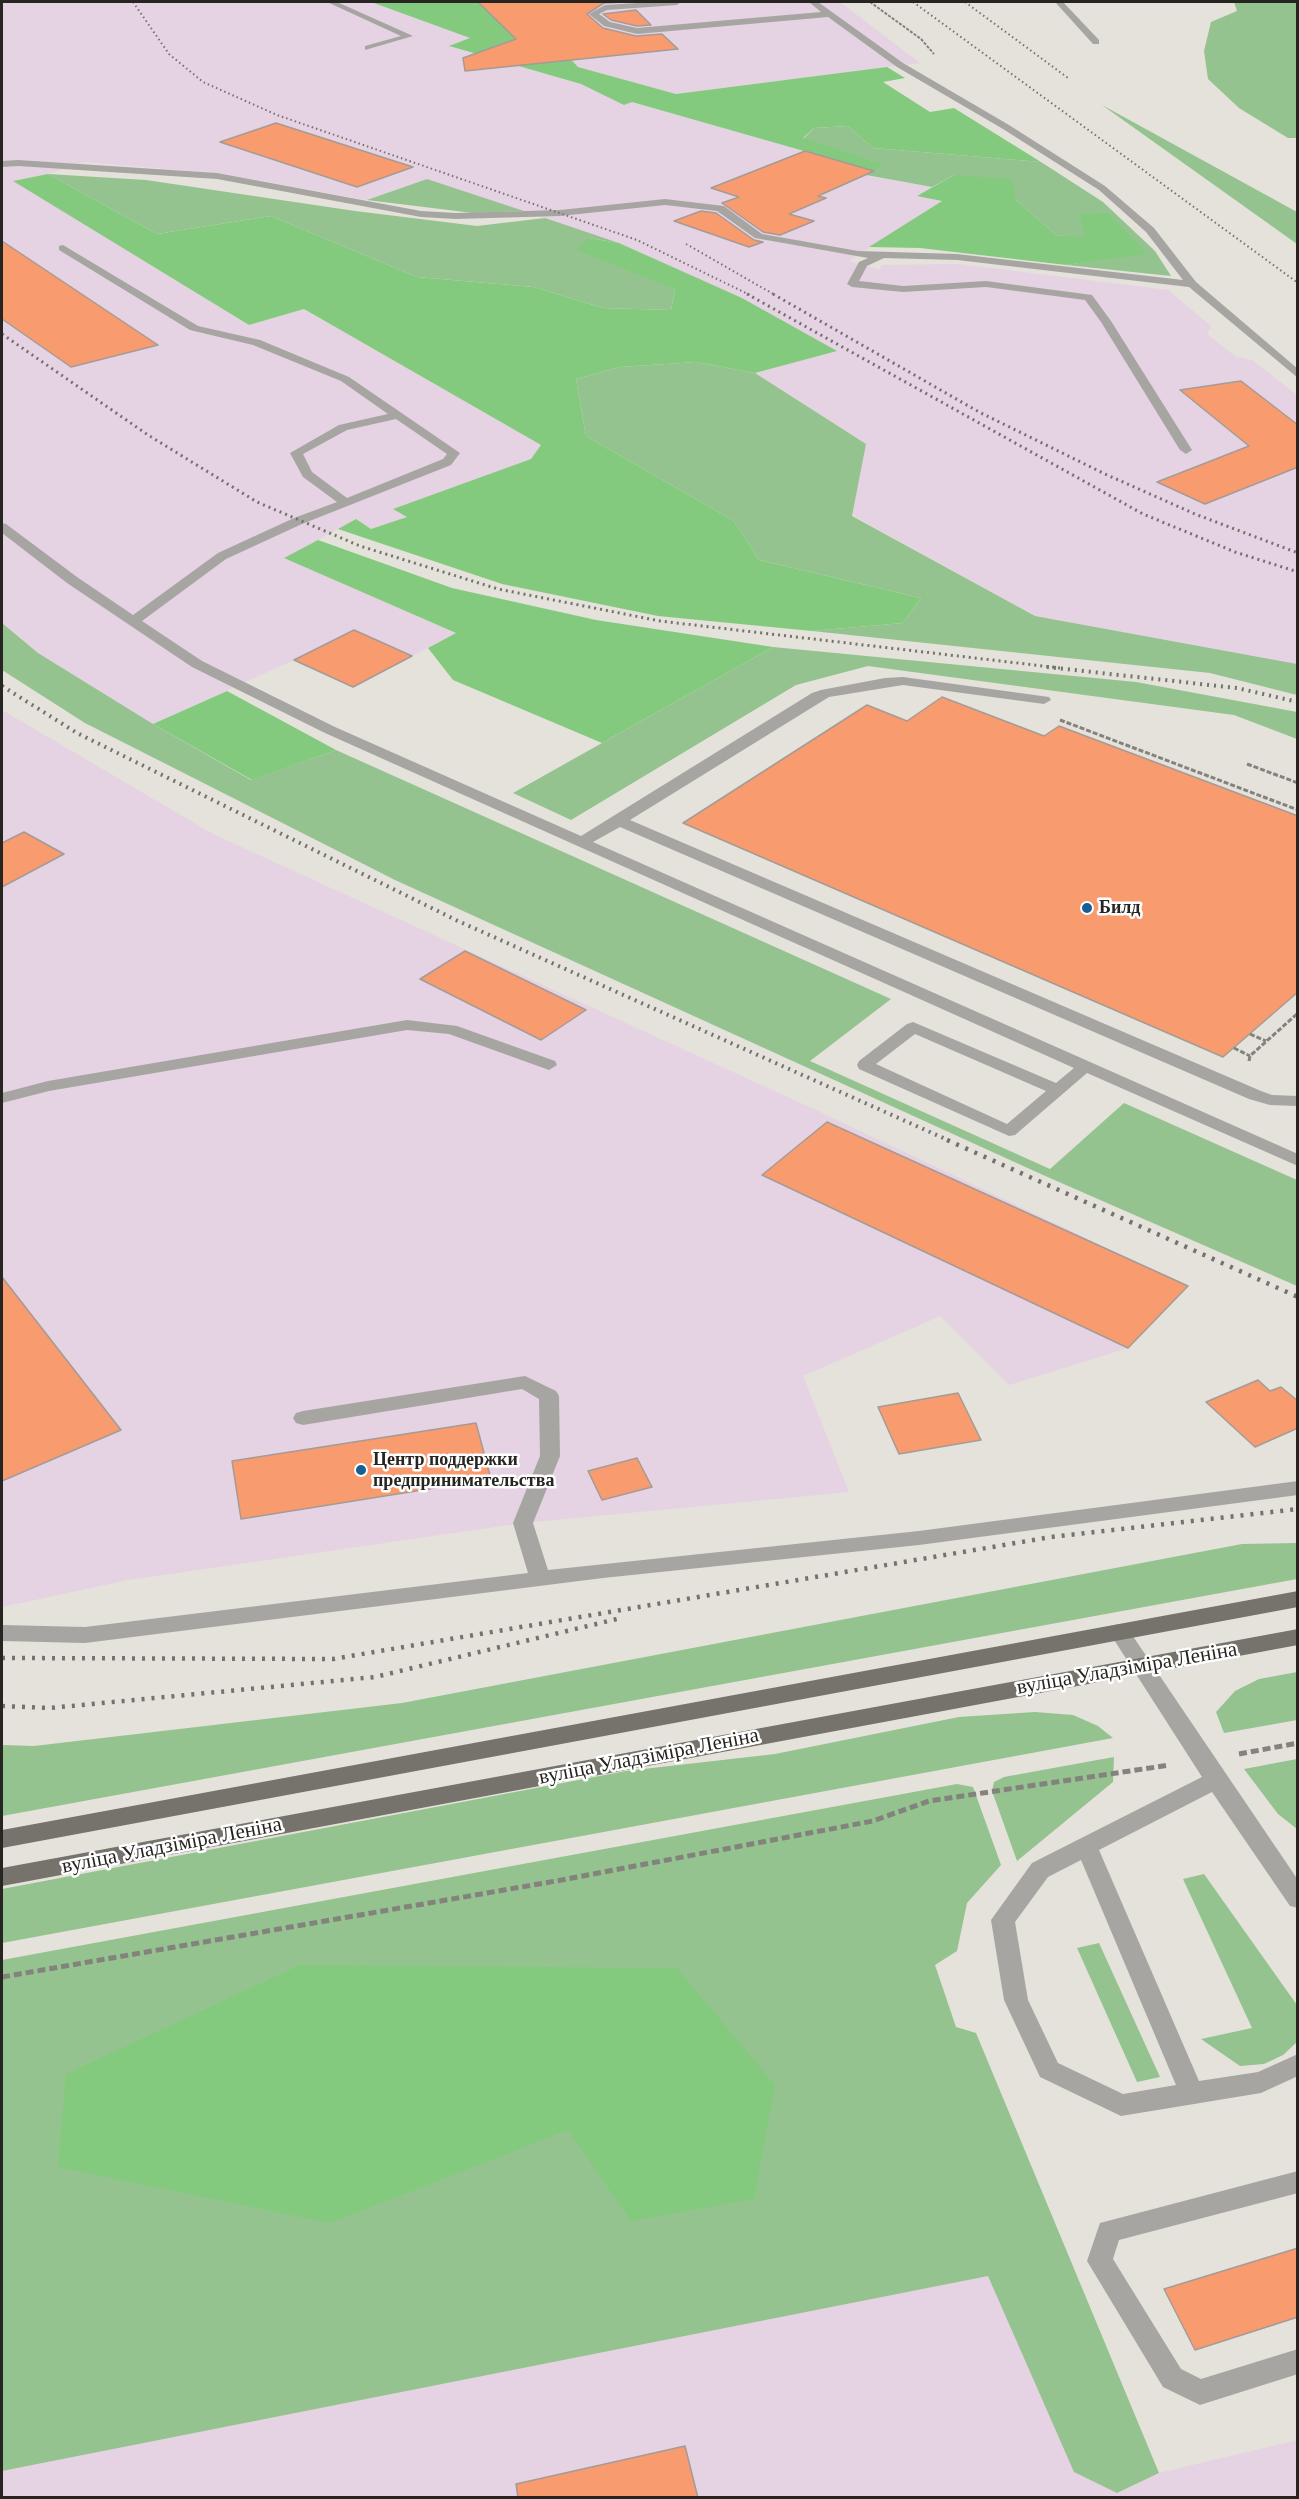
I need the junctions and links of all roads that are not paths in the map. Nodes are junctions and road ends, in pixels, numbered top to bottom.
1 (331, 2) edge
2 (677, 2) edge
3 (813, 2) edge
4 (1059, 2) edge
5 (829, 14) junction
6 (1096, 42) dead end
7 (368, 48) dead end
8 (2, 164) edge
9 (63, 248) dead end
10 (882, 255) junction
11 (1192, 284) junction
12 (1298, 375) edge
13 (398, 415) junction
14 (1186, 450) dead end
15 (346, 503) junction
16 (2, 527) edge
17 (134, 621) junction
18 (1044, 700) dead end
19 (619, 821) junction
20 (582, 843) junction
21 (549, 1065) dead end
22 (1085, 1067) junction
23 (1057, 1090) junction
24 (2, 1098) edge
25 (1298, 1101) edge
26 (1298, 1161) edge
27 (303, 1418) dead end
28 (1298, 1488) edge
29 (540, 1578) junction
30 (1298, 1599) edge
31 (1119, 1632) junction
32 (2, 1633) edge
33 (1298, 1637) edge
34 (1140, 1666) junction
35 (1210, 1770) junction
36 (2, 1839) edge
37 (1086, 1846) junction
38 (2, 1877) edge
39 (1298, 1899) edge
40 (1298, 2064) edge
41 (1192, 2093) junction
42 (1298, 2182) edge
43 (1298, 2361) edge

1 - 7 street
2 - 5 street
3 - 5 street
4 - 6 street
5 - 11 street
8 - 10 street
9 - 13 street
10 - 11 street
10 - 14 street
11 - 12 street
13 - 15 street
13 - 15 street
15 - 17 street
16 - 17 street
17 - 20 street
18 - 19 street
19 - 20 street
19 - 25 street
20 - 22 street
21 - 24 street
22 - 23 street
22 - 26 street
23 - 23 street
27 - 29 street
28 - 29 street
29 - 32 street
30 - 31 main road, вуліца Уладзіміра Леніна
31 - 34 street
31 - 36 main road, вуліца Уладзіміра Леніна
33 - 34 main road, вуліца Уладзіміра Леніна
34 - 35 street
34 - 38 main road, вуліца Уладзіміра Леніна
35 - 37 street
35 - 39 street
37 - 41 street
37 - 41 street
40 - 41 street
42 - 43 street

